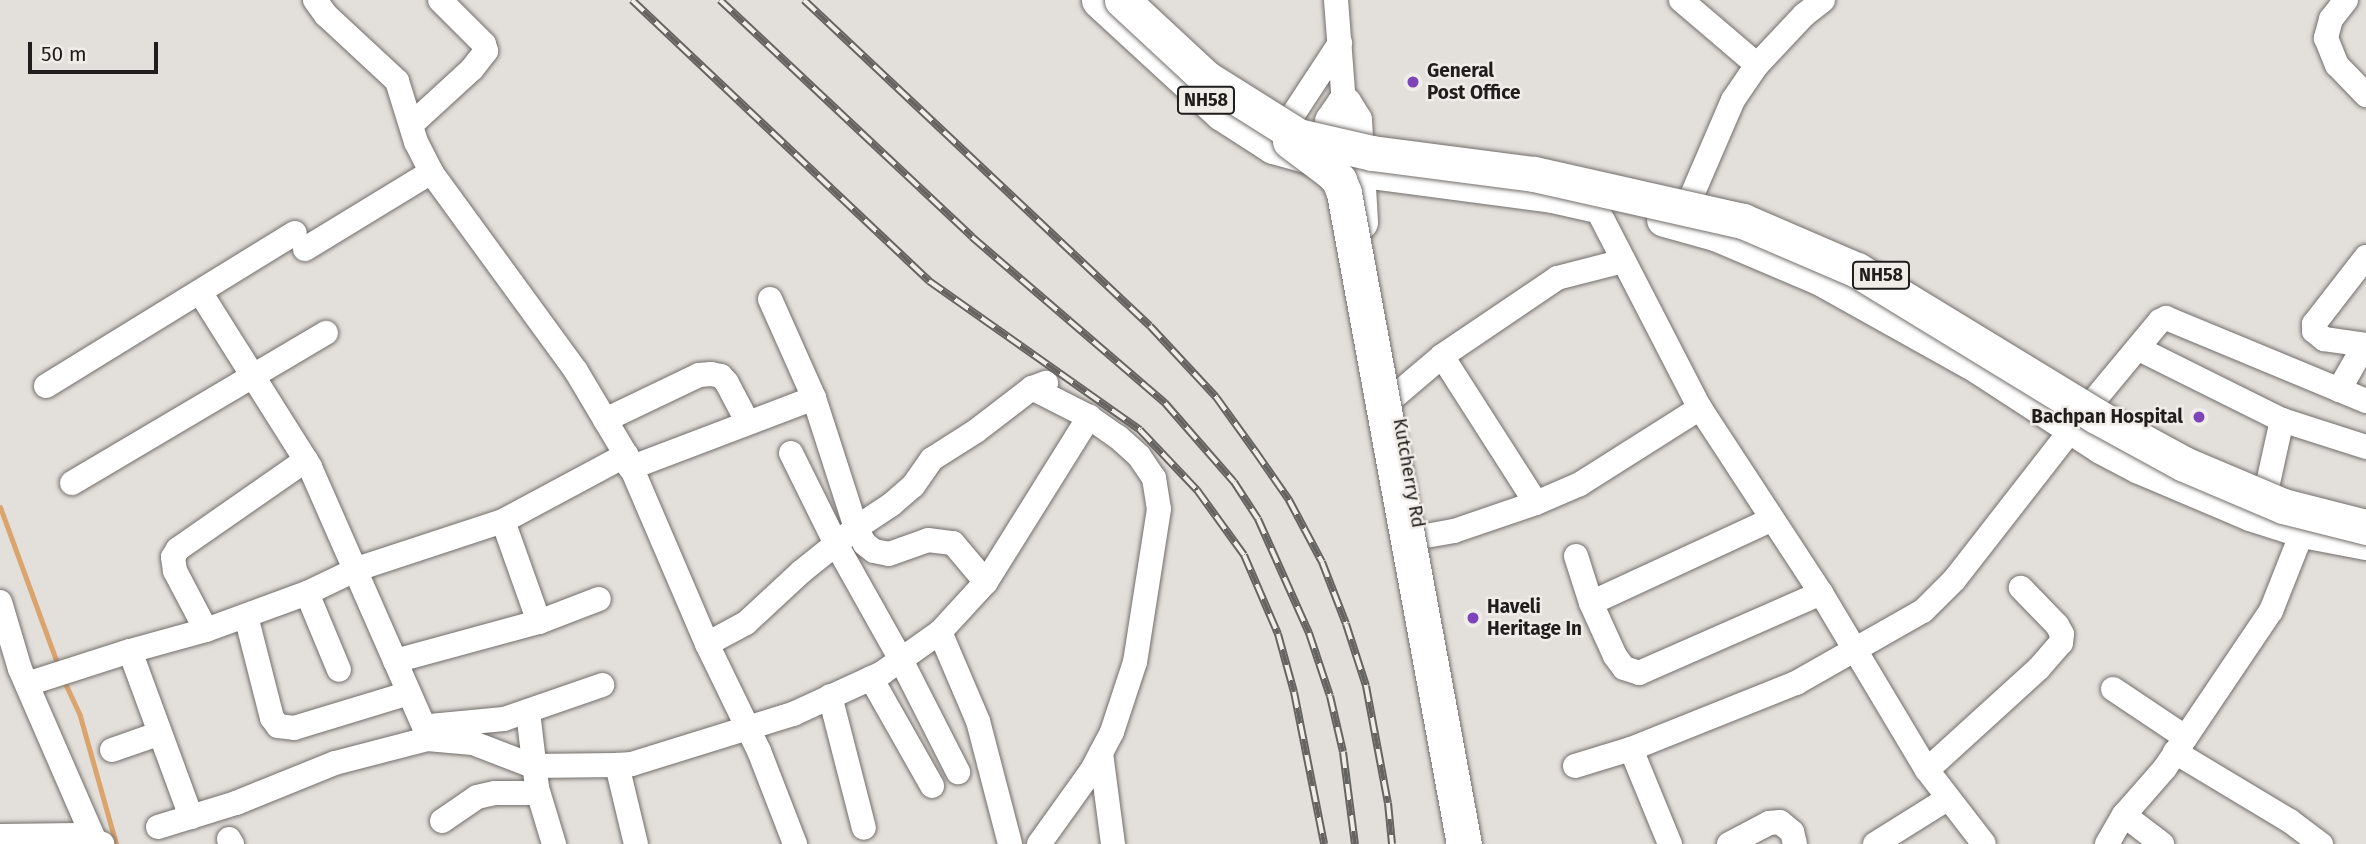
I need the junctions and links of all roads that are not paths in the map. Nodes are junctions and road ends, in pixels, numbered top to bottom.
1 (315, 0) edge
2 (440, 0) edge
3 (1099, 0) edge
4 (1110, 0) edge
5 (1122, 0) edge
6 (1132, 0) edge
7 (1681, 0) edge
8 (2346, 0) edge
9 (1339, 2) edge
10 (1804, 5) edge
11 (1340, 43) junction
12 (1757, 65) junction
13 (2366, 95) edge
14 (1344, 104) joint
15 (412, 124) junction
16 (1281, 133) junction
17 (1337, 153) junction
18 (431, 172) junction
19 (1595, 205) junction
20 (1686, 211) junction
21 (2366, 257) edge
22 (1623, 261) junction
23 (200, 292) junction
24 (770, 299) dead end
25 (326, 333) dead end
26 (2365, 345) edge
27 (2140, 349) junction
28 (1442, 356) junction
29 (253, 374) junction
30 (46, 386) dead end
31 (2339, 390) junction
32 (1395, 396) junction
33 (814, 398) junction
34 (2366, 401) edge
35 (1700, 408) junction
36 (1088, 416) junction
37 (2082, 416) junction
38 (605, 420) junction
39 (2282, 420) junction
40 (748, 423) junction
41 (2366, 447) edge
42 (791, 453) dead end
43 (306, 460) junction
44 (628, 462) junction
45 (72, 483) dead end
46 (2266, 492) junction
47 (1536, 503) junction
48 (1771, 520) junction
49 (2366, 520) edge
50 (503, 521) junction
51 (2366, 527) edge
52 (856, 528) junction
53 (2303, 530) junction
54 (2366, 535) edge
55 (1420, 537) junction
56 (2366, 542) edge
57 (836, 544) junction
58 (1576, 556) dead end
59 (357, 569) junction
60 (986, 582) junction
61 (2021, 588) dead end
62 (307, 593) junction
63 (1821, 593) junction
64 (598, 599) dead end
65 (0, 602) edge
66 (1591, 603) junction
67 (246, 616) junction
68 (539, 622) junction
69 (206, 630) junction
70 (940, 632) junction
71 (707, 643) junction
72 (130, 651) junction
73 (1854, 652) junction
74 (901, 660) junction
75 (395, 661) junction
76 (339, 670) dead end
77 (870, 678) junction
78 (27, 684) junction
79 (602, 685) dead end
80 (2113, 689) dead end
81 (409, 693) junction
82 (831, 696) junction
83 (528, 712) junction
84 (425, 733) junction
85 (158, 734) junction
86 (752, 736) junction
87 (2180, 745) junction
88 (1631, 749) junction
89 (112, 751) dead end
90 (1101, 753) junction
91 (617, 765) junction
92 (1575, 766) dead end
93 (1927, 770) junction
94 (958, 772) dead end
95 (536, 780) junction
96 (932, 786) dead end
97 (1947, 799) junction
98 (2124, 815) junction
99 (191, 817) junction
100 (442, 821) dead end
101 (158, 827) dead end
102 (864, 828) dead end
103 (0, 836) edge
104 (98, 841) edge
105 (554, 844) edge
106 (636, 844) edge
107 (794, 844) edge
108 (1010, 844) edge
109 (1039, 844) edge
110 (1113, 844) edge
111 (1454, 844) edge
112 (1464, 844) edge
113 (1480, 844) edge
114 (1670, 844) edge
115 (1730, 844) edge
116 (1795, 844) edge
117 (1875, 844) edge
118 (1984, 844) edge
119 (2107, 844) edge
120 (2162, 844) edge
121 (2321, 844) edge

1 - 15 street
2 - 15 street
3 - 16 highway, NH58
4 - 17 highway, bridge
5 - 51 highway, bridge
6 - 16 highway, NH58
7 - 12 street
8 - 13 street
9 - 11 street
10 - 12 street
11 - 14 street
11 - 16 street
12 - 20 street
14 - 17 highway
15 - 18 street
16 - 17 highway, NH58
17 - 19 highway, NH58
17 - 20 highway, NH58
17 - 32 highway, Kutcherry Rd
17 - 54 highway
17 - 111 highway
17 - 112 highway, bridge
18 - 23 street
18 - 38 street
19 - 20 highway, NH58
19 - 22 street
20 - 37 highway, NH58
21 - 26 street
22 - 28 street
22 - 35 street
23 - 29 street
23 - 30 street
24 - 33 street
25 - 29 street
26 - 31 street
27 - 31 street
27 - 37 street
27 - 39 street
28 - 32 street
28 - 47 street
29 - 43 street
29 - 45 street
31 - 34 street
32 - 55 highway, Kutcherry Rd
33 - 40 street
33 - 52 street
35 - 47 street
35 - 48 street
36 - 52 street
36 - 60 street
36 - 90 street
37 - 46 highway, NH58
37 - 53 highway, NH58
37 - 73 street
38 - 40 street
38 - 44 street
39 - 41 street
39 - 46 street
40 - 44 street
42 - 57 street
43 - 59 street
43 - 69 street
44 - 50 street
44 - 71 street
46 - 49 highway, NH58
47 - 55 street
48 - 63 street
48 - 66 street
50 - 59 street
50 - 68 street
52 - 57 street
52 - 60 street
53 - 56 highway, NH58
53 - 87 street
55 - 113 highway, Kutcherry Rd
57 - 71 street
57 - 74 street
58 - 66 street
59 - 62 street
59 - 75 street
60 - 70 street
61 - 93 street
62 - 67 street
62 - 76 street
63 - 66 street
63 - 73 street
64 - 68 street
65 - 78 street
67 - 69 street
67 - 81 street
68 - 75 street
69 - 72 street
70 - 74 street
70 - 108 street
71 - 86 street
72 - 78 street
72 - 85 street
73 - 88 street
73 - 93 street
74 - 77 street
74 - 94 street
75 - 81 street
77 - 82 street
77 - 96 street
78 - 104 street
79 - 83 street
80 - 87 street
81 - 84 street
82 - 86 street
82 - 102 street
83 - 84 street
83 - 95 street
84 - 95 street
84 - 99 street
85 - 89 street
85 - 99 street
86 - 91 street
86 - 107 street
87 - 98 street
87 - 121 street
88 - 92 street
88 - 114 street
90 - 109 street
90 - 110 street
91 - 95 street
91 - 106 street
93 - 97 street
95 - 100 street
95 - 105 street
97 - 117 street
97 - 118 street
98 - 119 street
98 - 120 street
99 - 101 street
103 - 104 street
115 - 116 street

